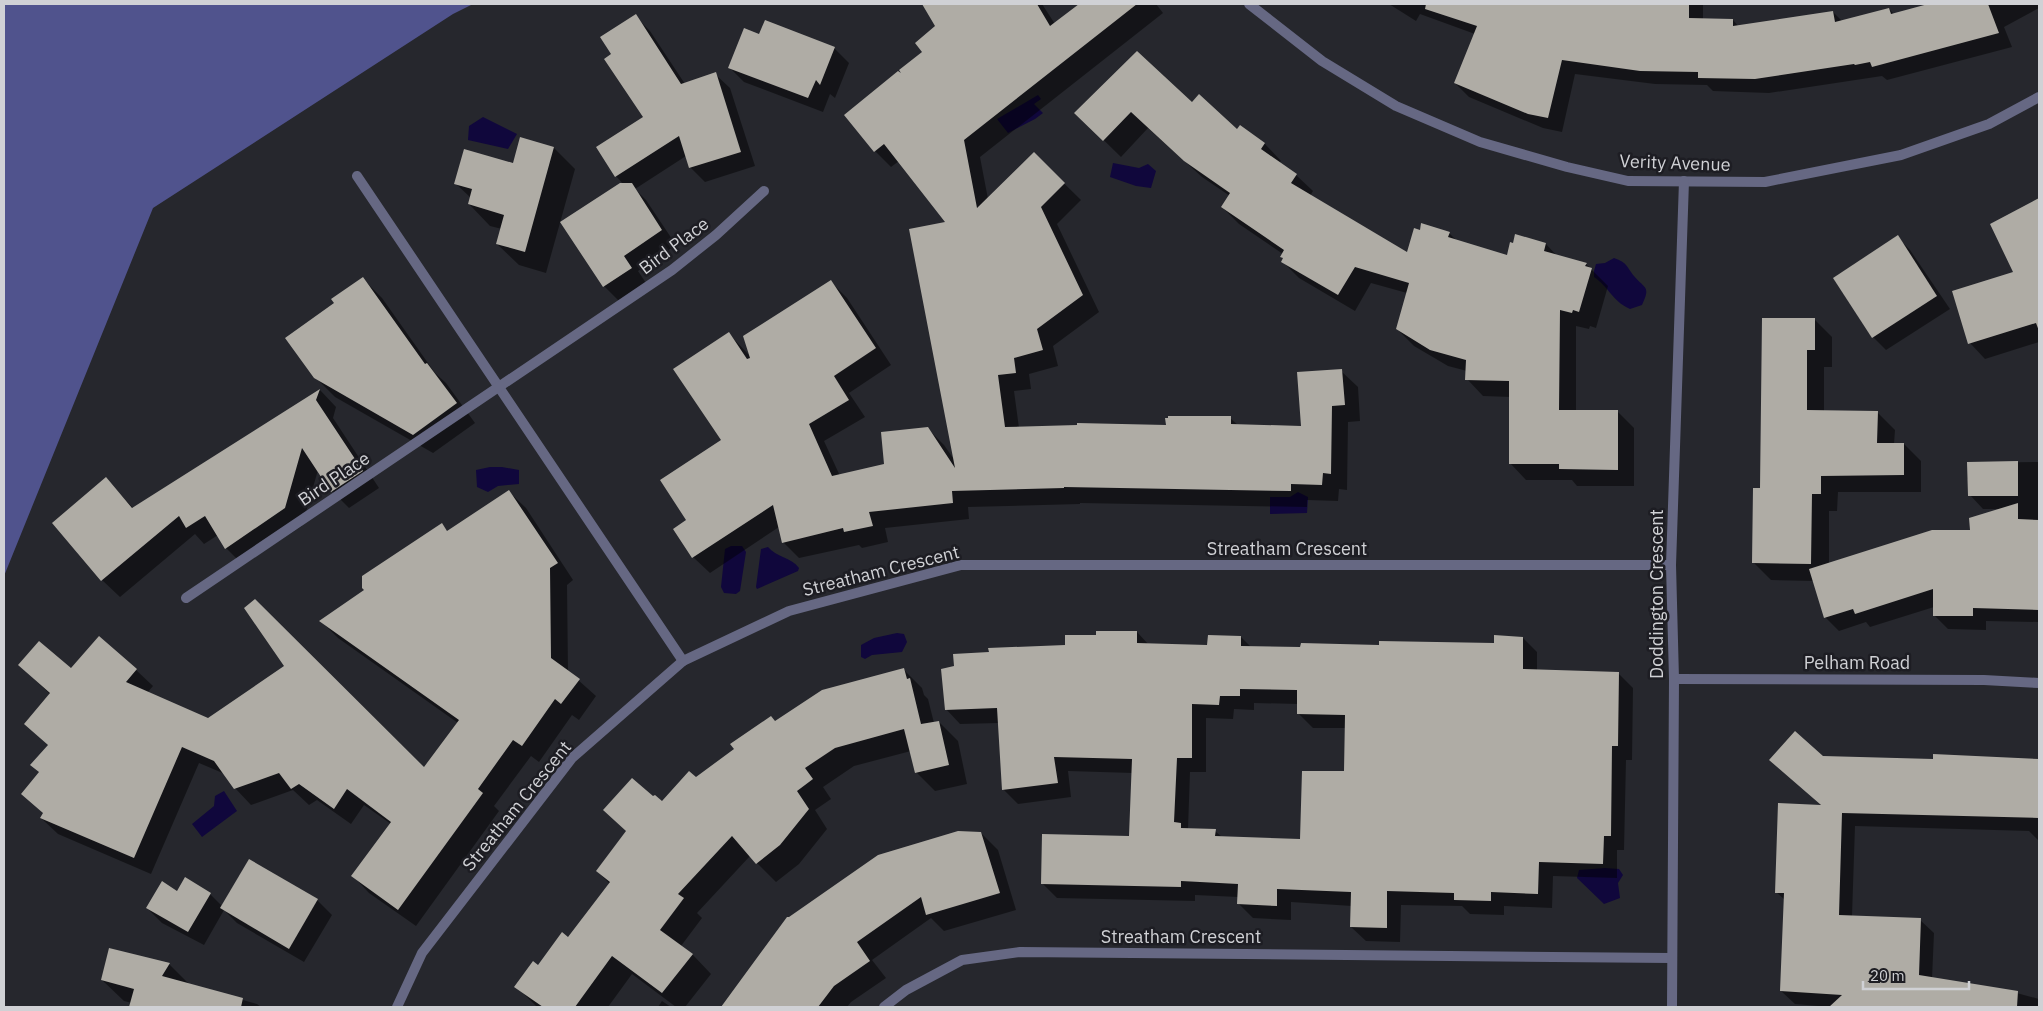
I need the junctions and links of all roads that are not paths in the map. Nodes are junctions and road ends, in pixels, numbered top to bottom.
1 (1249, 4) edge
2 (2039, 96) edge
3 (357, 176) dead end
4 (1684, 181) junction
5 (764, 192) dead end
6 (499, 388) junction
7 (1671, 565) junction
8 (186, 598) dead end
9 (684, 661) junction
10 (1674, 679) junction
11 (2039, 683) edge
12 (1672, 958) junction
13 (397, 1007) edge
14 (884, 1007) edge
15 (1672, 1007) edge

1 - 4 street, Verity Avenue
2 - 4 street, Verity Avenue
3 - 6 street
4 - 7 street, Doddington Crescent
5 - 6 street, Bird Place
6 - 8 street, Bird Place
6 - 9 street
7 - 9 street, Streatham Crescent
7 - 10 street, Doddington Crescent
9 - 13 street, Streatham Crescent
10 - 11 street, Pelham Road
10 - 12 street, Doddington Crescent
12 - 14 street, Streatham Crescent
12 - 15 street, Doddington Crescent

